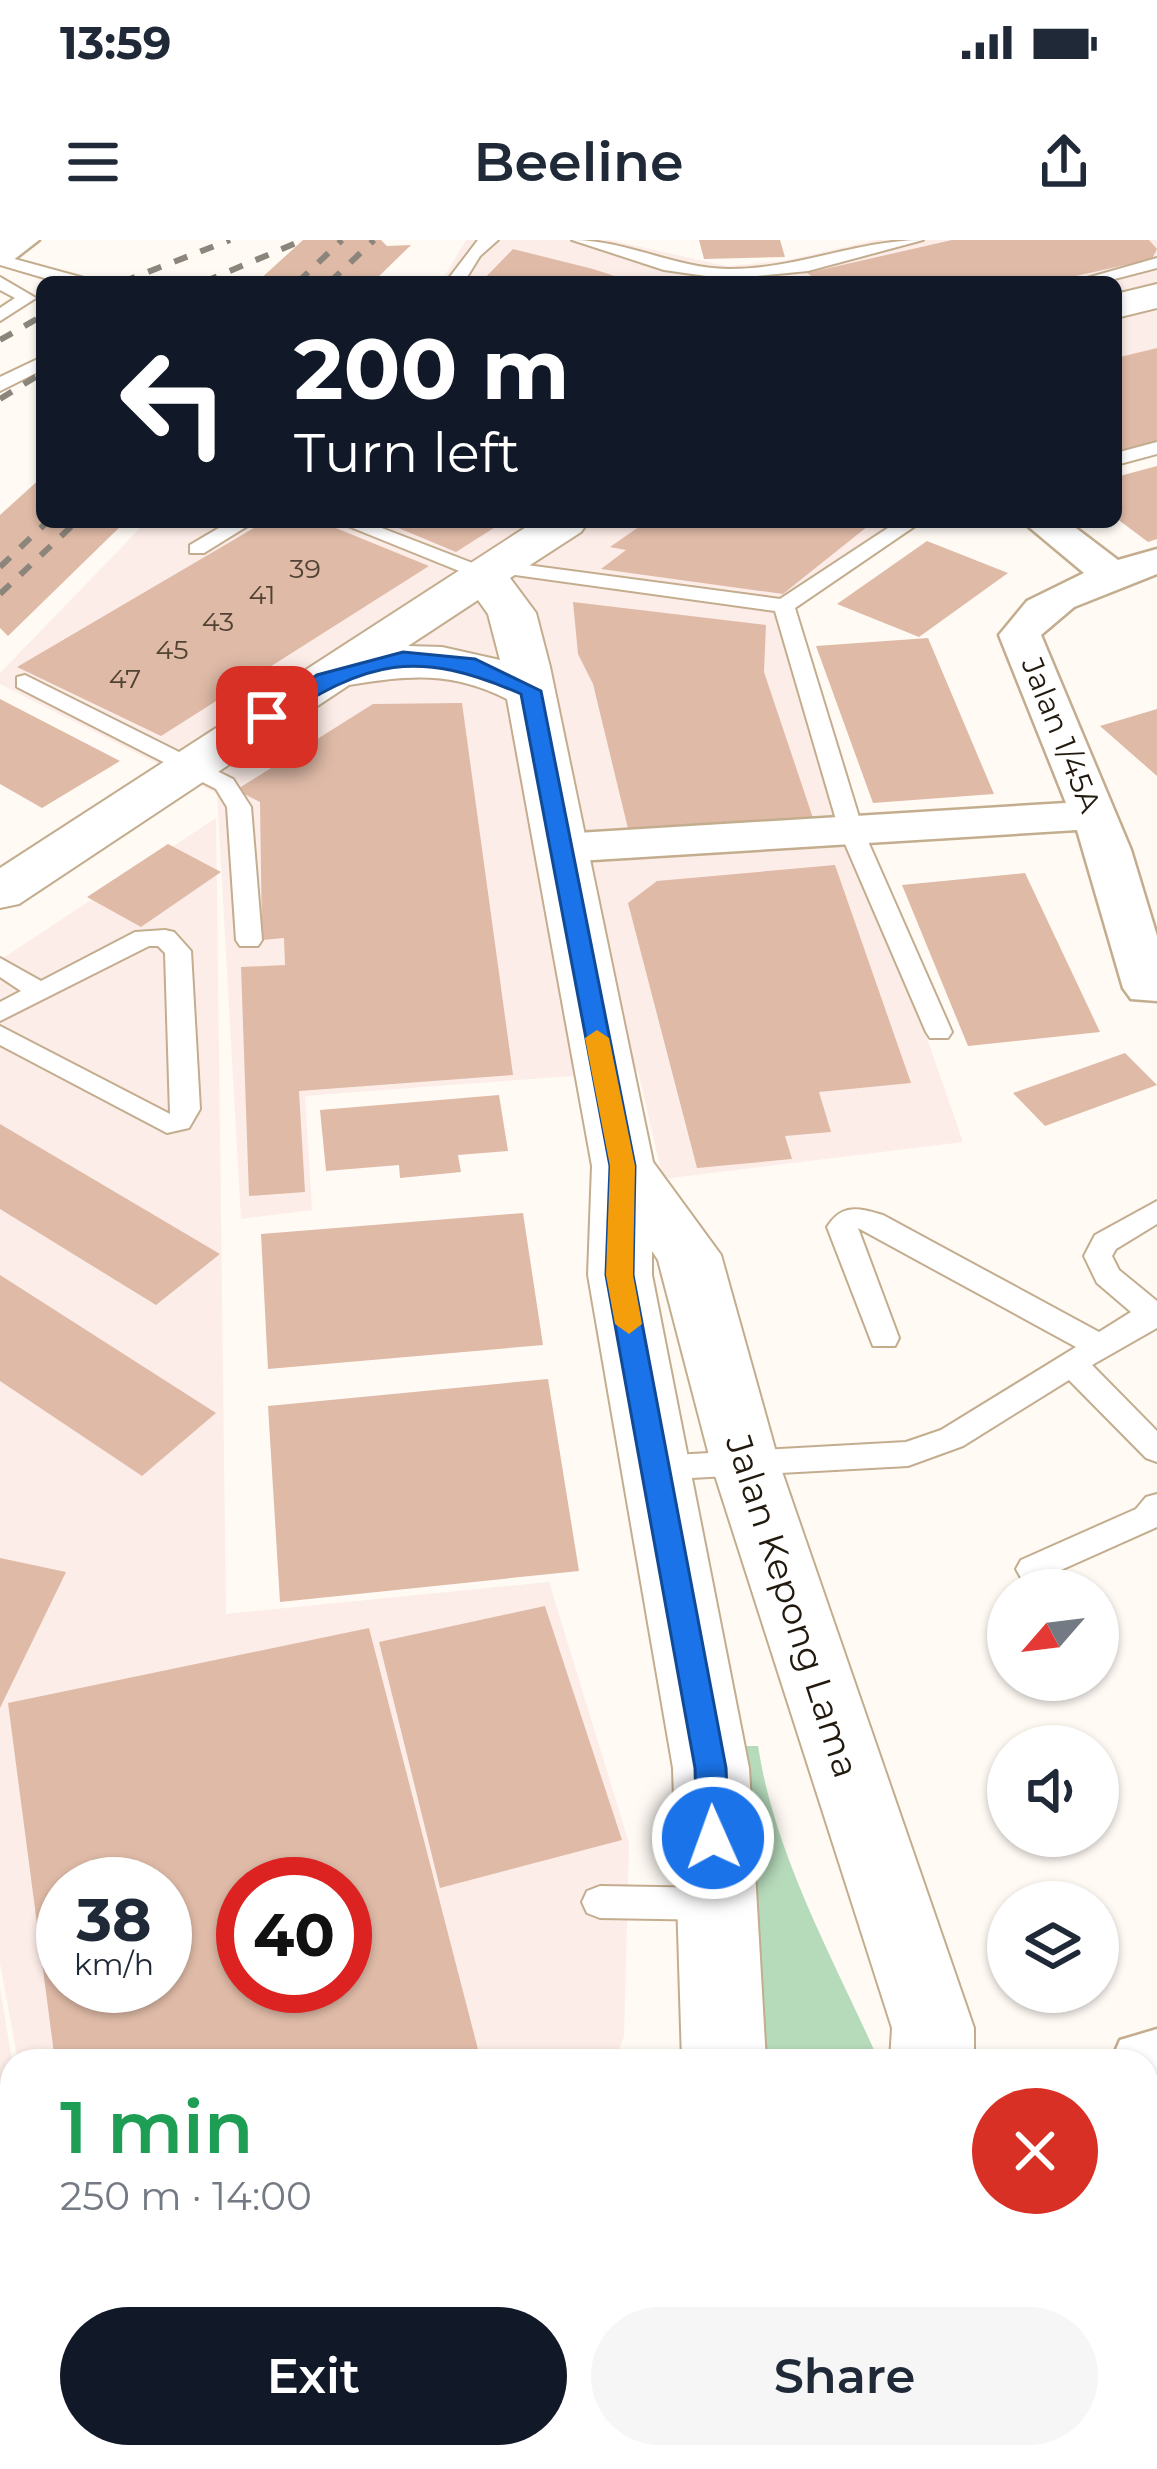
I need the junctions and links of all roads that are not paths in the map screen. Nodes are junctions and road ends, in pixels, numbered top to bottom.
1 (23, 240) edge
2 (489, 240) edge
3 (581, 240) edge
4 (914, 240) edge
5 (0, 257) edge
6 (1157, 263) edge
7 (788, 270) junction
8 (59, 276) edge
9 (459, 276) edge
10 (796, 276) edge
11 (1106, 276) edge
12 (0, 282) edge
13 (1157, 296) edge
14 (1122, 305) edge
15 (0, 316) edge
16 (1157, 319) edge
17 (1122, 327) edge
18 (36, 351) edge
19 (36, 366) edge
20 (8, 380) edge
21 (1157, 448) edge
22 (1122, 457) edge
23 (234, 528) edge
24 (365, 528) edge
25 (556, 528) edge
26 (902, 528) edge
27 (1051, 528) edge
28 (197, 549) dead end
29 (1157, 561) edge
30 (490, 571) junction
31 (1112, 574) junction
32 (784, 606) junction
33 (324, 680) junction
34 (26, 682) dead end
35 (530, 691) junction
36 (190, 767) junction
37 (851, 830) junction
38 (1100, 832) junction
39 (1157, 833) edge
40 (561, 848) junction
41 (0, 892) edge
42 (249, 940) dead end
43 (0, 967) edge
44 (1148, 988) dead end
45 (39, 991) junction
46 (0, 1013) edge
47 (939, 1032) dead end
48 (0, 1034) edge
49 (622, 1166) junction
50 (1157, 1211) edge
51 (1154, 1316) edge
52 (884, 1338) dead end
53 (1103, 1348) junction
54 (1073, 1365) junction
55 (1157, 1450) edge
56 (745, 1463) junction
57 (655, 1468) junction
58 (1157, 1507) edge
59 (1032, 1569) dead end
60 (600, 1902) dead end
61 (716, 1904) junction
62 (723, 2049) edge
63 (932, 2049) edge

1 - 5 street
2 - 9 lane
3 - 7 lane
4 - 7 lane
5 - 8 lane
6 - 11 lane
7 - 10 lane
12 - 15 lane
13 - 14 street
16 - 17 street
18 - 20 lane
19 - 20 lane
21 - 22 lane
23 - 28 lane
24 - 30 lane
25 - 30 street
26 - 32 lane
27 - 31 street
29 - 31 street, Jalan 1/45A
30 - 32 lane
30 - 33 street
30 - 35 street, Jalan Kepong Lama
31 - 38 street, Jalan 1/45A
32 - 37 lane
33 - 35 street
33 - 36 street
34 - 36 lane
35 - 40 street, Jalan Kepong Lama
36 - 41 street
36 - 42 lane
37 - 38 street
37 - 40 street
37 - 47 lane
38 - 39 street
38 - 44 street, Jalan 1/45A
40 - 49 street, Jalan Kepong Lama
43 - 45 lane
45 - 46 lane
45 - 48 lane
49 - 56 street, Jalan Kepong Lama
49 - 57 street, Jalan Kepong Lama
50 - 51 lane
51 - 53 lane
52 - 53 lane
53 - 54 lane
54 - 55 lane
54 - 56 lane
56 - 57 lane
56 - 63 street, Jalan Kepong Lama
57 - 61 street, Jalan Kepong Lama
58 - 59 lane
60 - 61 lane
61 - 62 street, Jalan Kepong Lama

